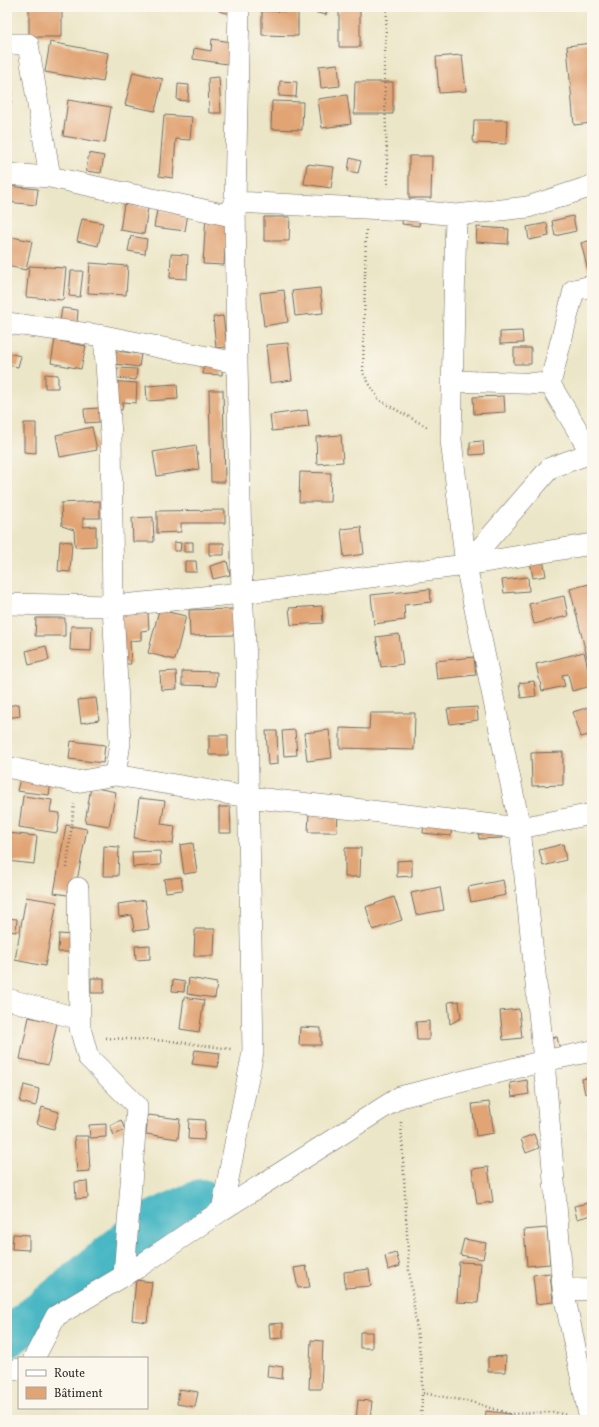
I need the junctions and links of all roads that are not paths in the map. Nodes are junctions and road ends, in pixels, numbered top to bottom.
1 (239, 7) edge
2 (7, 44) edge
3 (7, 174) edge
4 (50, 178) junction
5 (592, 186) edge
6 (235, 202) junction
7 (456, 215) junction
8 (592, 286) edge
9 (7, 323) edge
10 (104, 336) junction
11 (237, 363) junction
12 (452, 381) junction
13 (550, 384) junction
14 (592, 544) edge
15 (466, 566) junction
16 (242, 593) junction
17 (7, 604) edge
18 (113, 606) junction
19 (7, 767) edge
20 (116, 775) junction
21 (248, 797) junction
22 (592, 814) edge
23 (520, 828) junction
24 (78, 888) road end
25 (7, 999) edge
26 (81, 1028) junction
27 (592, 1051) edge
28 (544, 1061) junction
29 (222, 1210) junction
30 (124, 1275) junction
31 (563, 1289) junction
32 (592, 1290) edge
33 (35, 1357) edge
34 (18, 1369) edge
35 (7, 1371) edge
36 (590, 1420) edge

1 - 6 street
2 - 4 street
3 - 4 street
4 - 6 street
5 - 7 street
6 - 7 street
6 - 11 street
7 - 12 street
8 - 13 street
9 - 10 street
10 - 11 street
10 - 18 street
11 - 16 street
12 - 13 street
12 - 15 street
13 - 15 street
14 - 15 street
15 - 16 street
15 - 23 street
16 - 18 street
16 - 21 street
17 - 18 street
18 - 20 street
19 - 20 street
20 - 21 street
21 - 23 street
21 - 29 street
22 - 23 street
23 - 28 street
24 - 26 street
25 - 26 street
26 - 30 street
27 - 28 street
28 - 29 street
28 - 31 street
29 - 30 street
30 - 33 street
31 - 32 street
31 - 36 street
34 - 35 street

